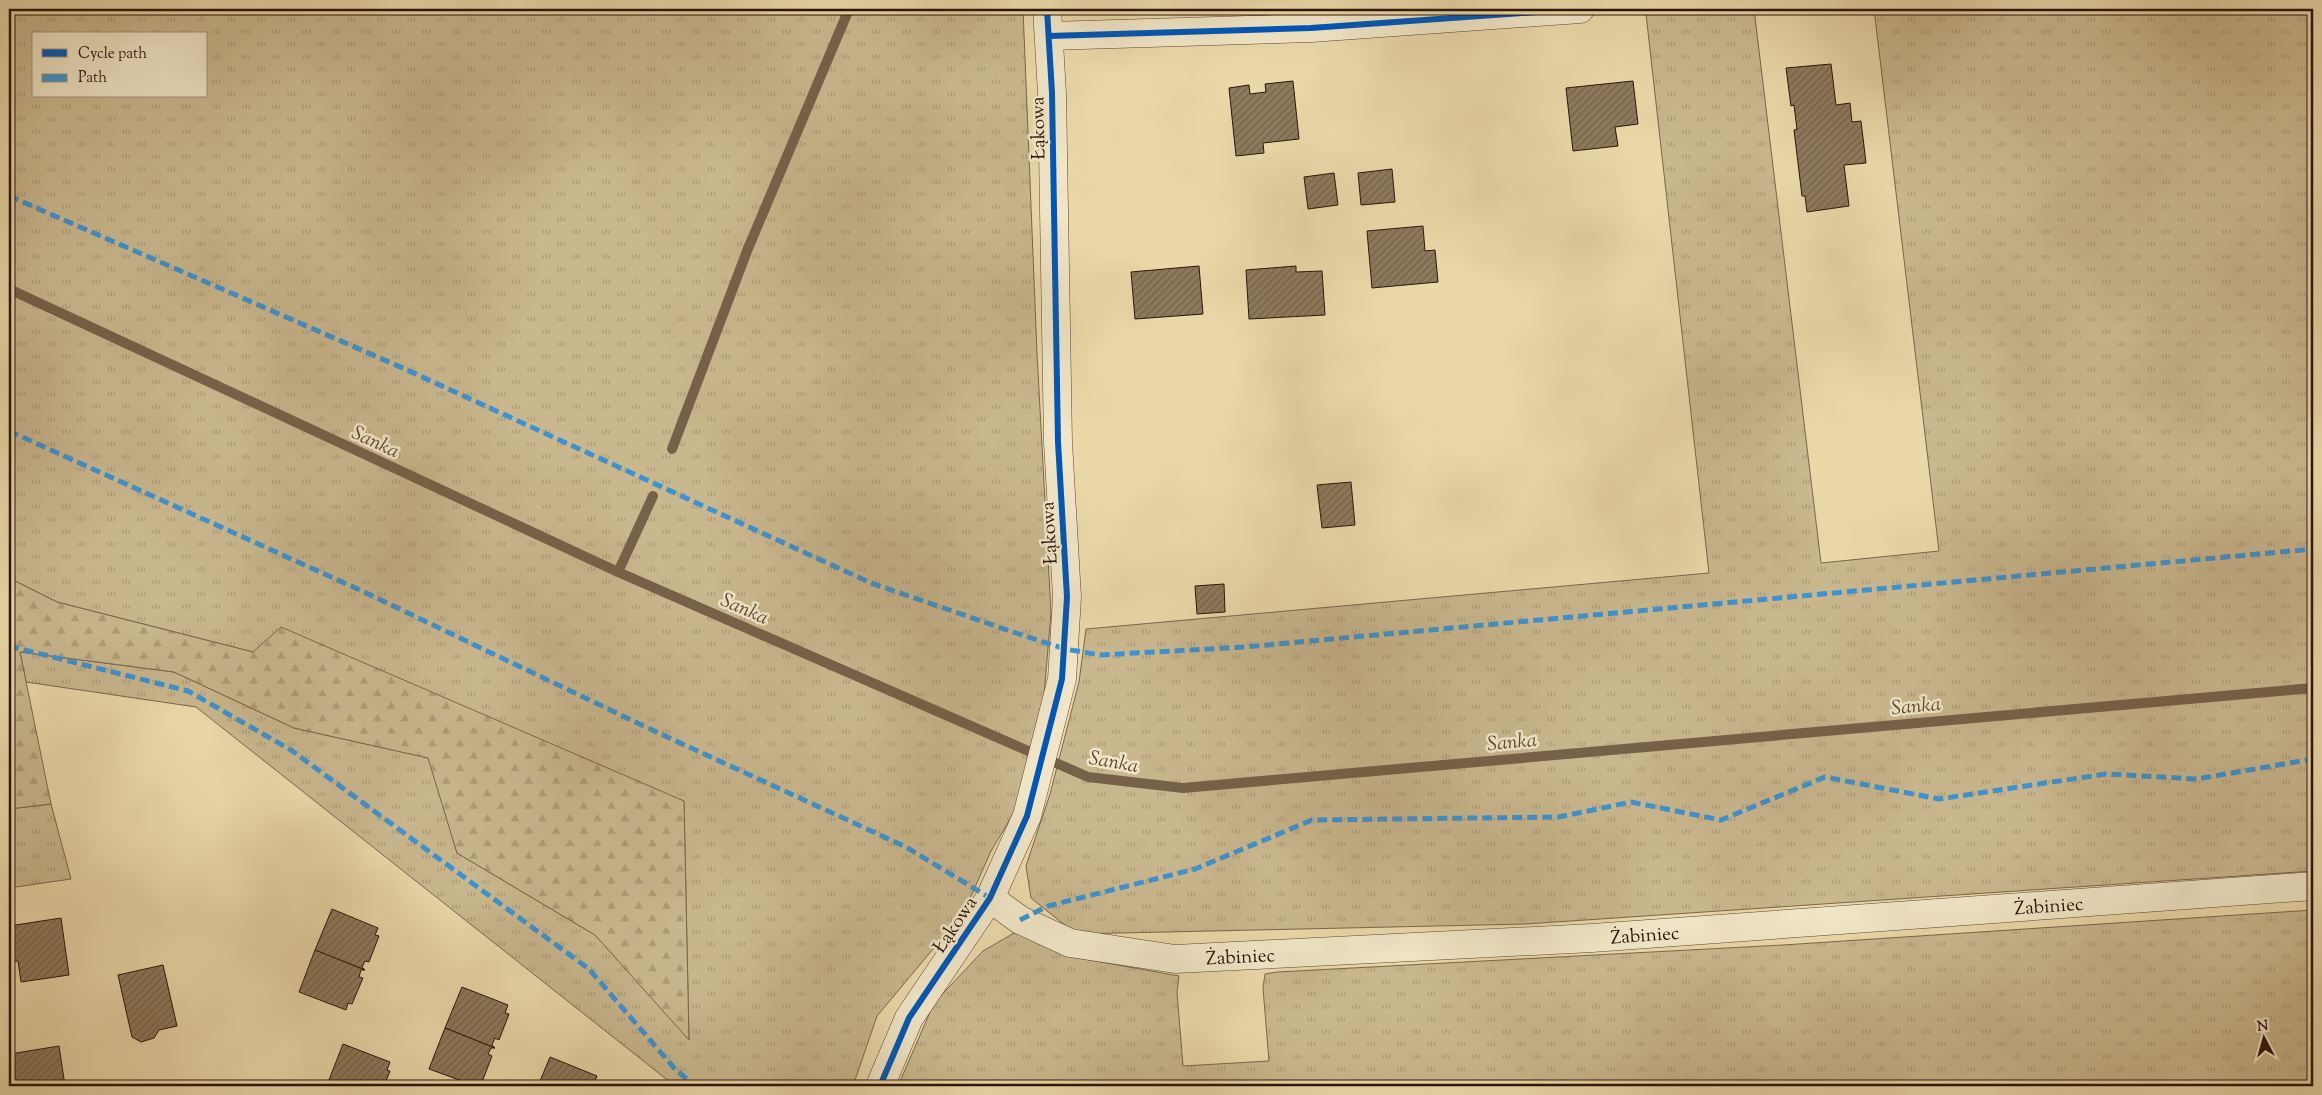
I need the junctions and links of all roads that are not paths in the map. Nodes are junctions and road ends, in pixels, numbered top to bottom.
1 (1047, 9) edge
2 (1580, 9) edge
3 (1049, 36) junction
4 (2313, 886) edge
5 (990, 898) junction
6 (880, 1086) edge

1 - 3 street, Łąkowa
2 - 3 street
3 - 5 street, Łąkowa
4 - 5 street, Żabiniec
5 - 6 street, Łąkowa

